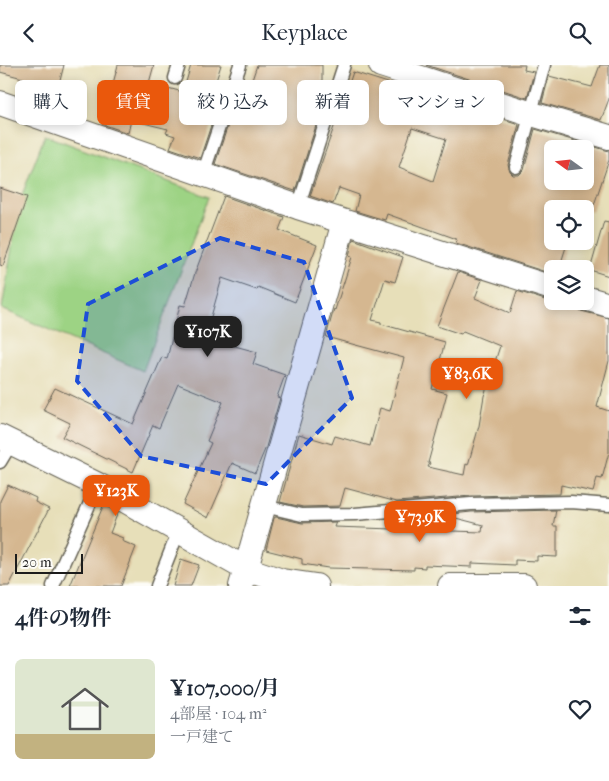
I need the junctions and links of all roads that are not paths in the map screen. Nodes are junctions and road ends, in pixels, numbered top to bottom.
1 (179, 65) edge
2 (240, 65) edge
3 (344, 65) edge
4 (381, 65) edge
5 (544, 65) edge
6 (175, 78) dead end
7 (0, 103) edge
8 (532, 114) junction
9 (609, 137) edge
10 (516, 167) dead end
11 (202, 174) junction
12 (298, 207) junction
13 (344, 222) junction
14 (544, 285) edge
15 (594, 301) edge
16 (609, 305) edge
17 (6, 439) edge
18 (0, 462) edge
19 (98, 485) junction
20 (609, 505) edge
21 (264, 506) junction
22 (179, 530) junction
23 (244, 578) edge
24 (479, 585) edge
25 (53, 586) edge
26 (157, 586) edge
27 (316, 586) edge
28 (450, 586) edge
29 (524, 586) edge

1 - 6 lane
2 - 11 lane
3 - 12 lane
4 - 8 street
5 - 8 lane
7 - 11 street
8 - 9 street
8 - 10 lane
11 - 12 street
12 - 13 street
13 - 14 street
13 - 21 street
15 - 16 street
17 - 18 lane
17 - 19 street
19 - 22 street
19 - 25 lane
20 - 21 lane
21 - 23 street
22 - 23 street
22 - 26 lane
23 - 27 street
24 - 28 street
24 - 29 street

